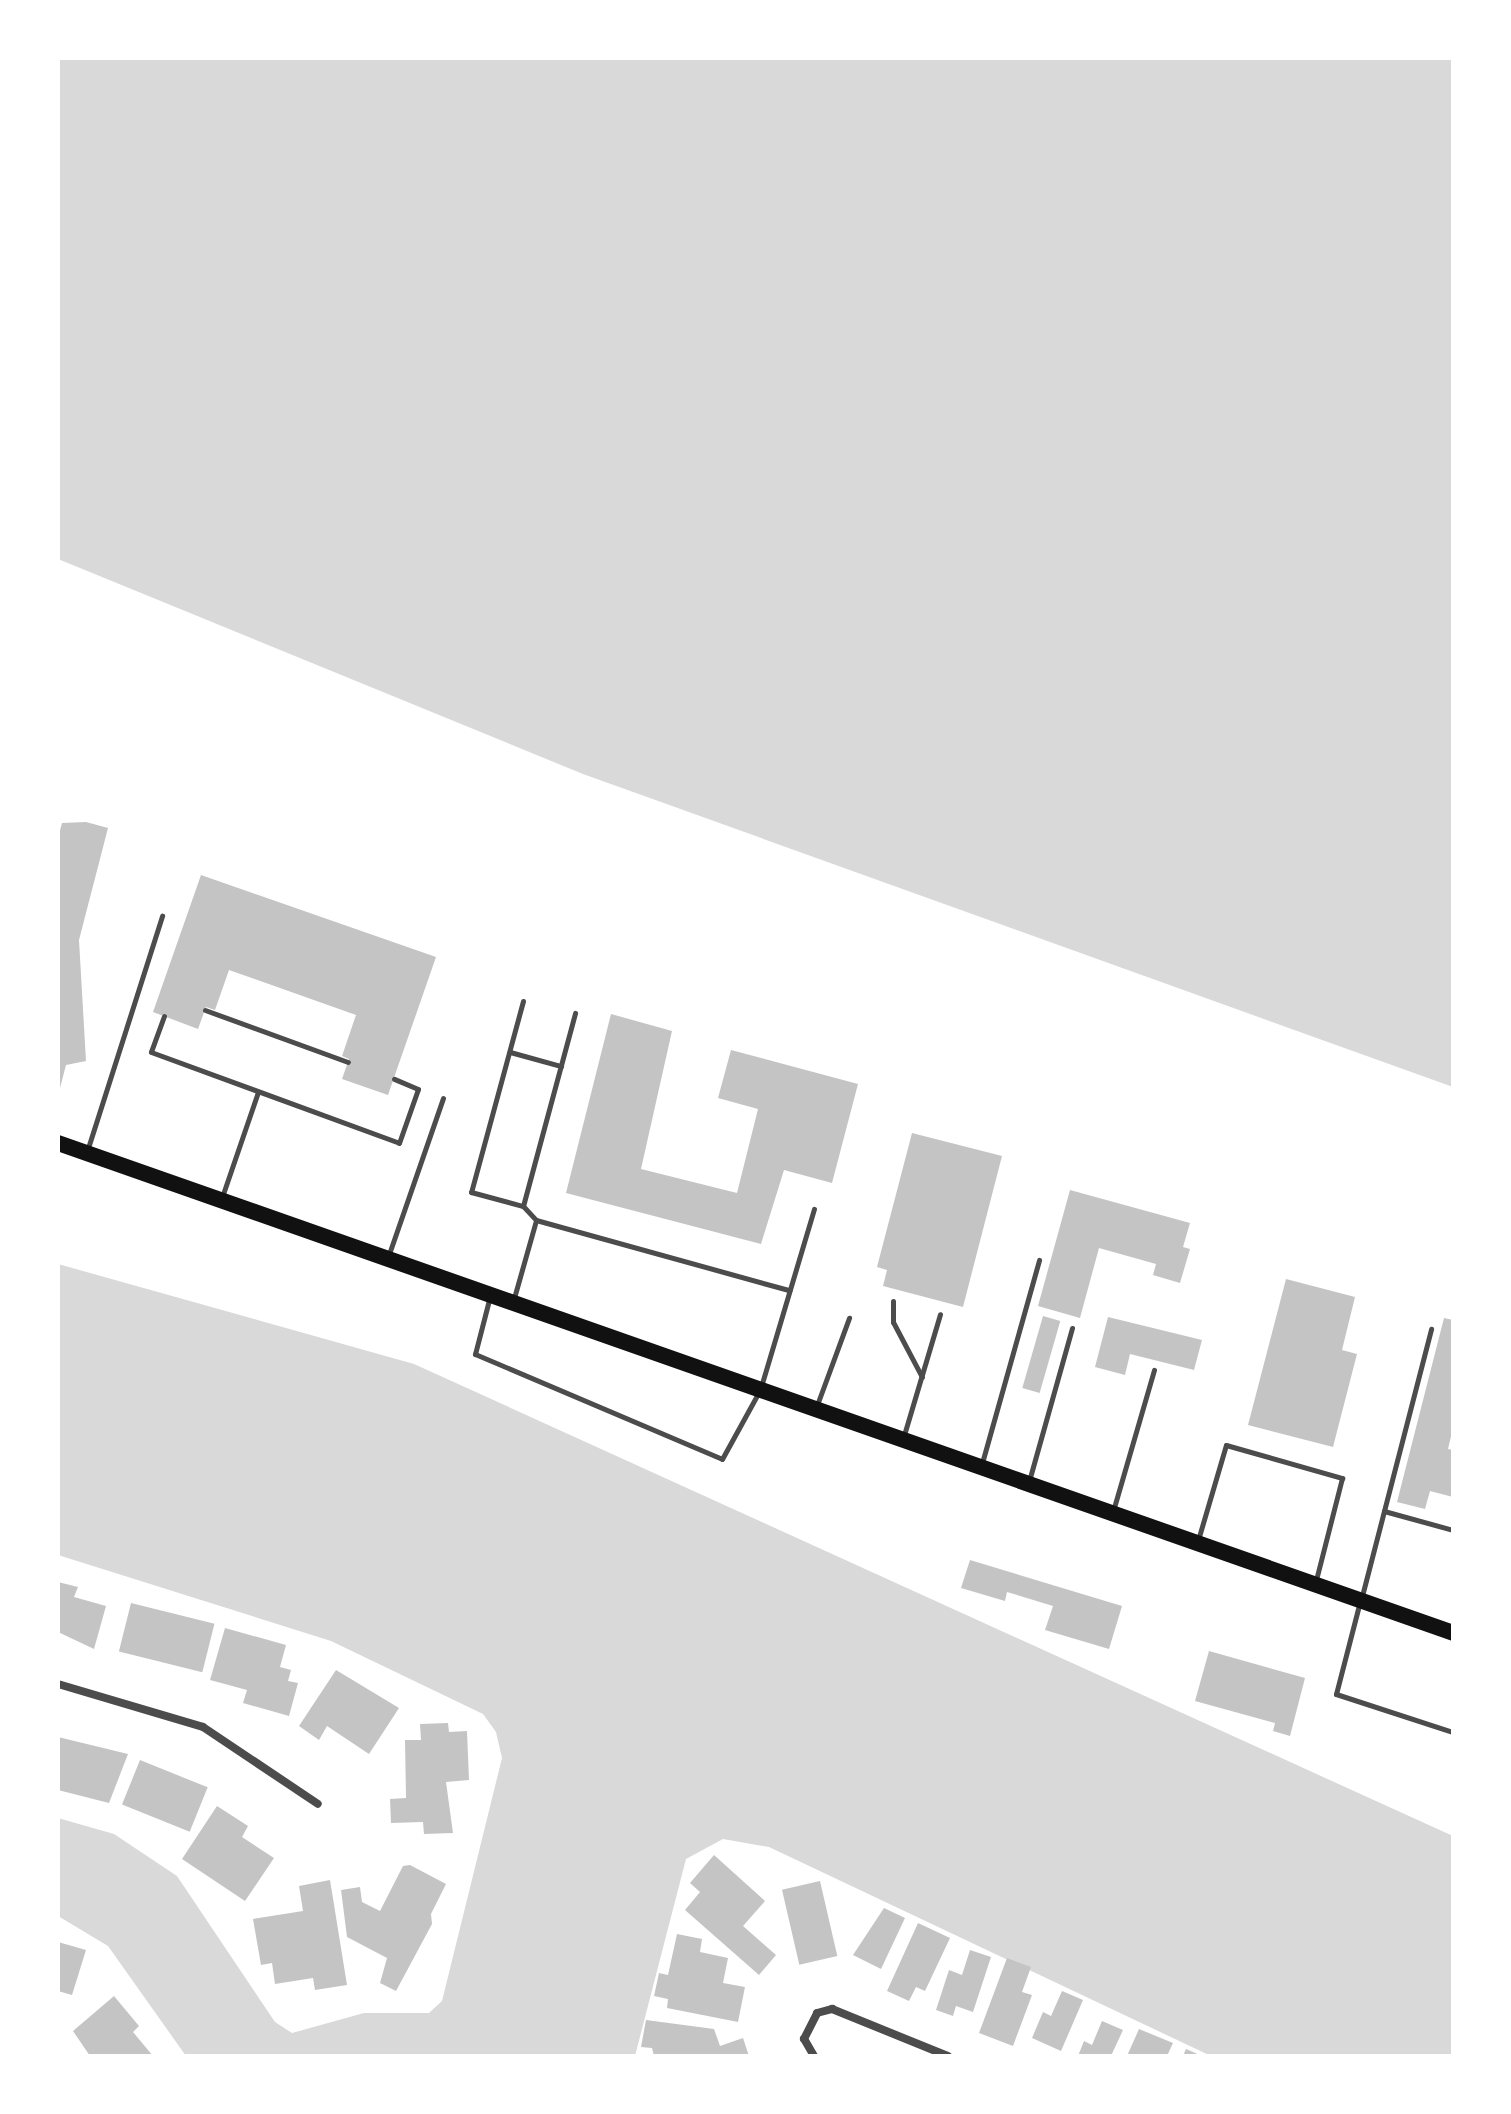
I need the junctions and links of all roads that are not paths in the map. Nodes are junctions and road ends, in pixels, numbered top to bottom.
1 (162, 916) dead end
2 (523, 1001) dead end
3 (205, 1010) dead end
4 (575, 1013) dead end
5 (164, 1016) dead end
6 (510, 1052) junction
7 (348, 1062) dead end
8 (561, 1066) junction
9 (394, 1079) dead end
10 (258, 1092) junction
11 (443, 1098) dead end
12 (58, 1143) edge
13 (86, 1153) junction
14 (221, 1200) junction
15 (523, 1206) junction
16 (814, 1209) dead end
17 (536, 1220) junction
18 (387, 1259) junction
19 (1039, 1260) dead end
20 (789, 1290) junction
21 (491, 1295) junction
22 (893, 1301) dead end
23 (513, 1303) junction
24 (940, 1314) dead end
25 (849, 1318) dead end
26 (1072, 1328) dead end
27 (1431, 1329) dead end
28 (1154, 1370) dead end
29 (922, 1378) junction
30 (760, 1390) junction
31 (815, 1409) junction
32 (903, 1440) junction
33 (981, 1467) junction
34 (1028, 1484) junction
35 (1384, 1511) junction
36 (1112, 1514) junction
37 (1453, 1530) edge
38 (1197, 1544) junction
39 (1315, 1585) junction
40 (1361, 1601) junction
41 (1453, 1633) edge
42 (58, 1684) edge
43 (1453, 1732) edge
44 (318, 1804) dead end
45 (814, 2056) edge
46 (948, 2056) edge

1 - 13 lane
2 - 6 lane
3 - 7 lane
4 - 8 lane
5 - 10 lane
6 - 8 lane
6 - 15 lane
8 - 15 lane
9 - 10 lane
10 - 14 lane
11 - 18 lane
12 - 13 main road
13 - 14 main road
14 - 18 main road
15 - 17 lane
16 - 20 lane
17 - 20 lane
17 - 23 lane
18 - 21 main road
19 - 33 lane
20 - 30 lane
21 - 23 main road
21 - 30 lane
22 - 29 lane
23 - 30 main road
24 - 29 lane
25 - 31 lane
26 - 34 lane
27 - 35 lane
28 - 36 lane
29 - 32 lane
30 - 31 main road
31 - 32 main road
32 - 33 main road
33 - 34 main road
34 - 36 main road
35 - 37 lane
35 - 40 lane
36 - 38 main road
38 - 39 main road
38 - 39 lane
39 - 40 main road
40 - 41 main road
40 - 43 lane
42 - 44 street
45 - 46 street

